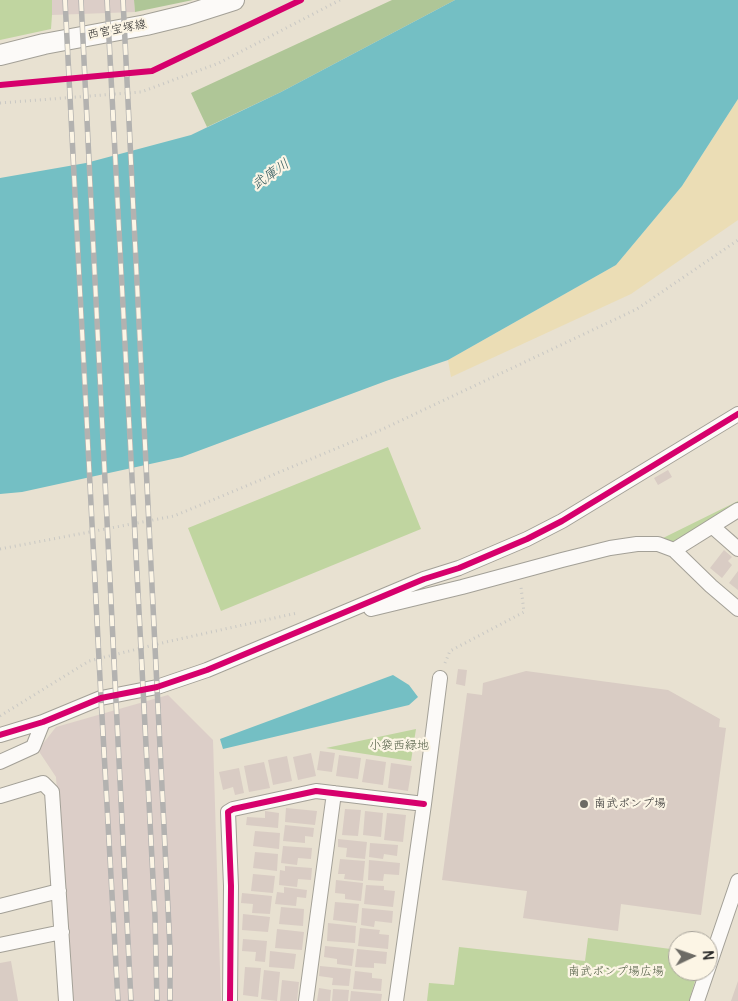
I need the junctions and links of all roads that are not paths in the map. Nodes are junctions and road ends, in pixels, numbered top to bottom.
1 (234, 0) edge
2 (0, 55) edge
3 (738, 414) edge
4 (738, 510) edge
5 (713, 526) junction
6 (738, 549) edge
7 (674, 550) junction
8 (738, 609) edge
9 (338, 616) junction
10 (440, 678) road end
11 (43, 722) junction
12 (0, 735) edge
13 (0, 762) edge
14 (334, 793) junction
15 (0, 796) edge
16 (424, 804) junction
17 (738, 881) edge
18 (59, 891) junction
19 (0, 906) edge
20 (732, 916) edge
21 (62, 932) junction
22 (0, 945) edge
23 (66, 1001) edge
24 (230, 1001) edge
25 (306, 1001) edge
26 (396, 1001) edge
27 (697, 1001) edge

1 - 2 main road, 西宮宝塚線
3 - 9 street
4 - 5 street
5 - 6 street
5 - 7 street
7 - 8 street
7 - 9 street
9 - 11 street
10 - 16 street
11 - 12 street
11 - 13 street
14 - 16 street
14 - 24 street
14 - 25 street
15 - 18 street
16 - 26 street
17 - 20 street
18 - 19 street
18 - 21 street
20 - 27 street
21 - 22 street
21 - 23 street

